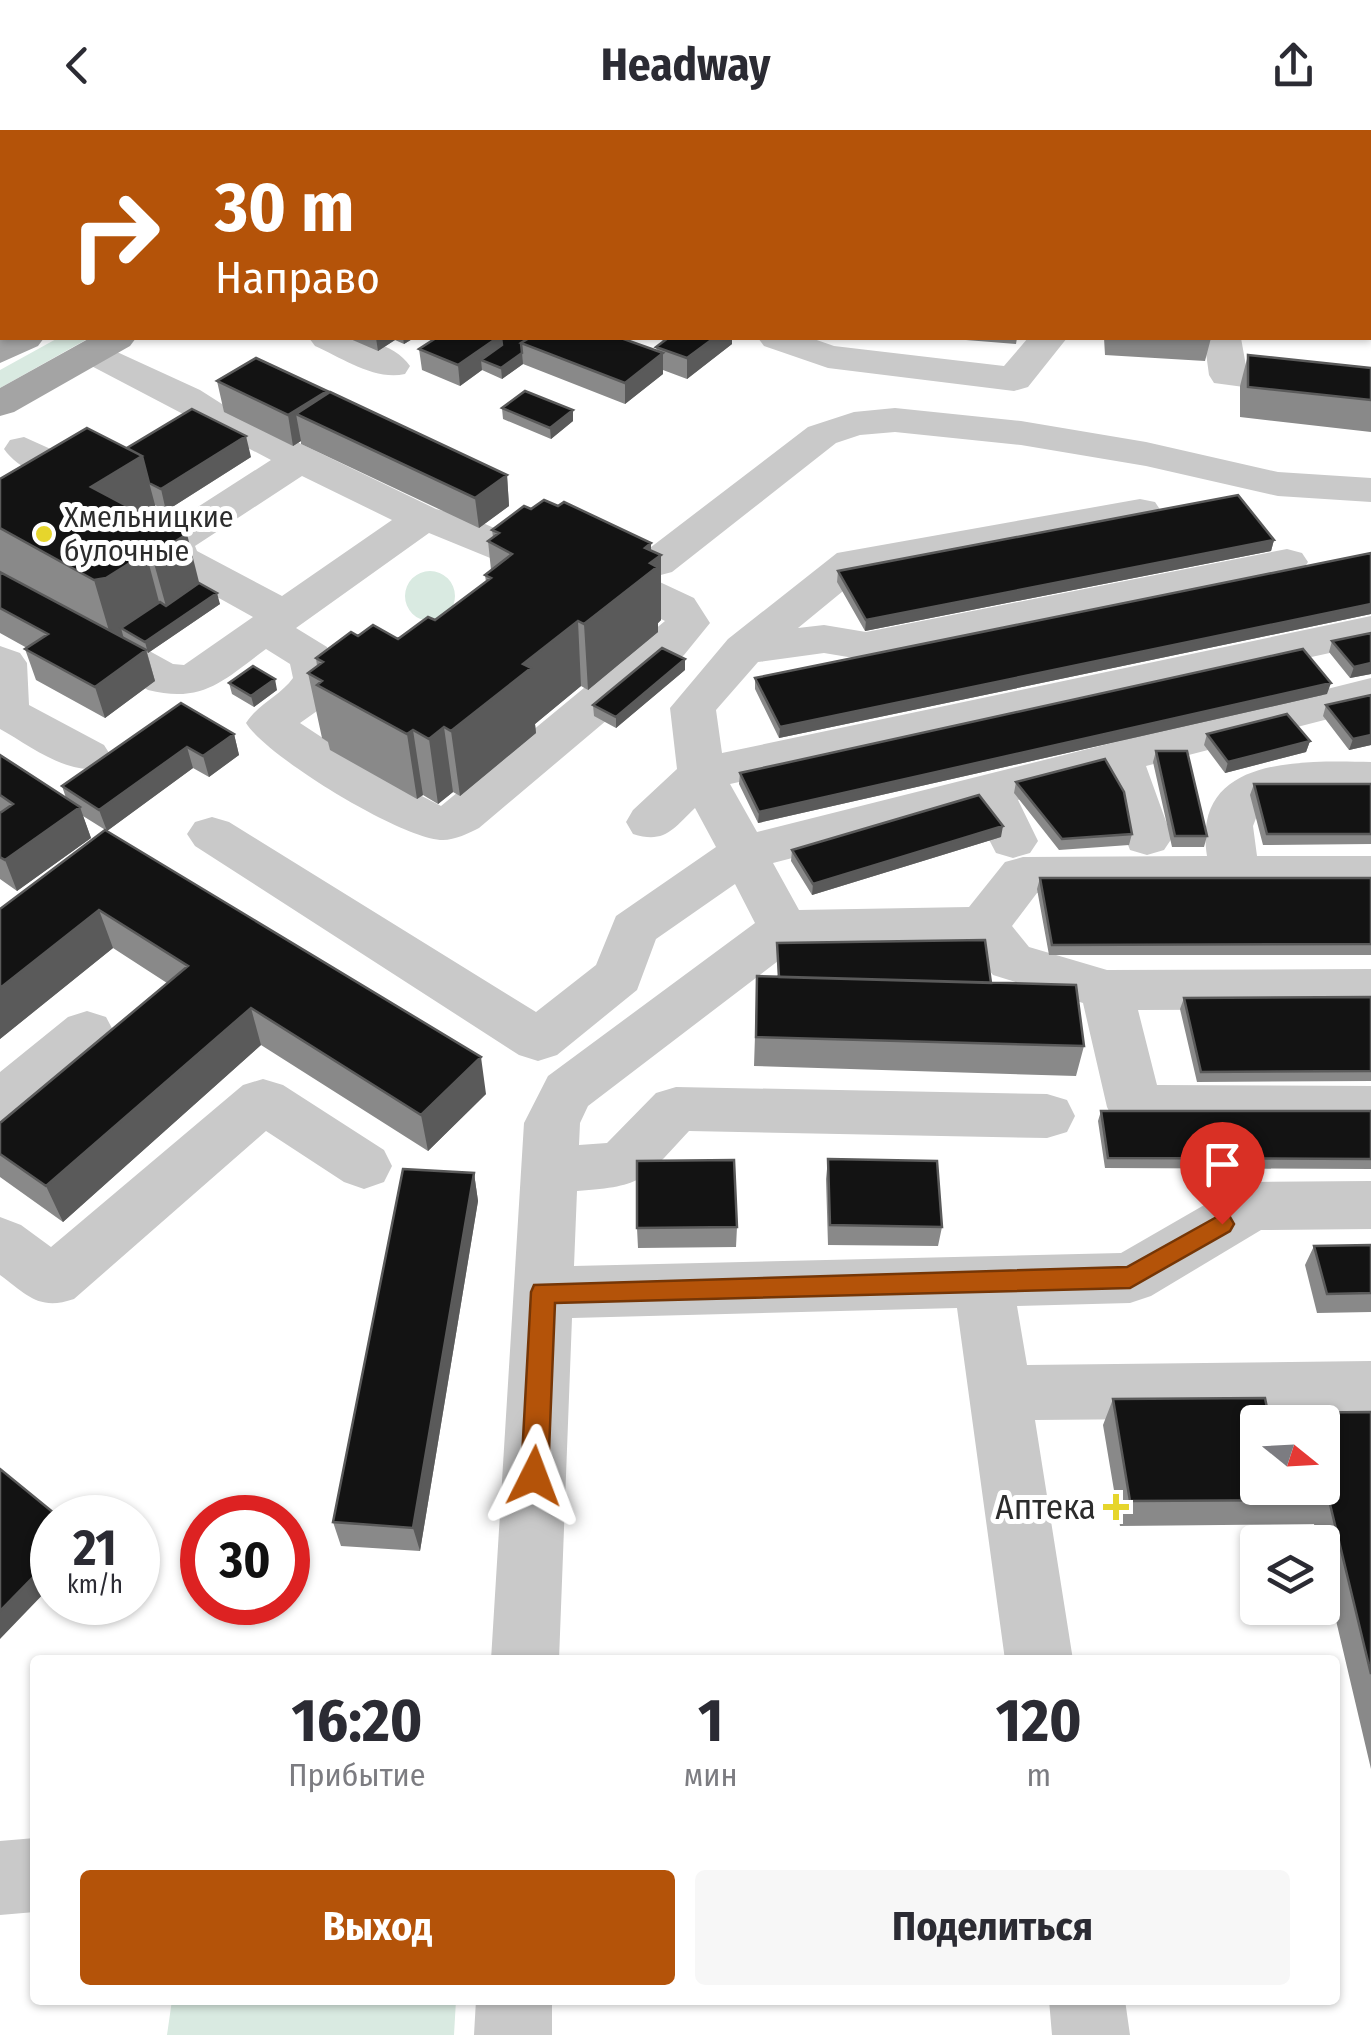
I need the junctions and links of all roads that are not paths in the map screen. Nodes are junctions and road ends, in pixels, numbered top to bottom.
1 (332, 340) edge
2 (782, 340) edge
3 (1046, 340) edge
4 (1223, 340) edge
5 (105, 344) edge
6 (391, 366) dead end
7 (236, 384) edge
8 (1371, 392) edge
9 (0, 404) edge
10 (168, 426) junction
11 (24, 449) dead end
12 (300, 459) junction
13 (89, 474) junction
14 (1371, 490) edge
15 (160, 511) junction
16 (1140, 511) edge
17 (422, 519) junction
18 (1287, 562) dead end
19 (657, 564) edge
20 (0, 587) edge
21 (275, 622) junction
22 (1371, 630) edge
23 (1310, 644) junction
24 (744, 649) junction
25 (0, 660) edge
26 (193, 680) junction
27 (1360, 695) edge
28 (268, 723) junction
29 (87, 756) dead end
30 (1118, 757) junction
31 (702, 774) junction
32 (1371, 778) edge
33 (990, 790) junction
34 (650, 822) dead end
35 (212, 834) dead end
36 (1147, 838) dead end
37 (1013, 841) dead end
38 (743, 853) junction
39 (1236, 874) junction
40 (1371, 874) edge
41 (983, 926) junction
42 (784, 929) junction
43 (1107, 990) junction
44 (1371, 990) edge
45 (88, 1032) dead end
46 (0, 1103) edge
47 (1371, 1108) edge
48 (1047, 1116) dead end
49 (364, 1166) dead end
50 (550, 1170) junction
51 (1371, 1205) edge
52 (0, 1242) edge
53 (983, 1282) junction
54 (543, 1292) junction
55 (1371, 1388) edge
56 (1000, 1393) junction
57 (525, 1655) edge
58 (1038, 1655) edge
59 (30, 1876) edge
60 (0, 1878) edge
61 (514, 2005) edge
62 (1087, 2005) edge
63 (513, 2035) edge
64 (1091, 2035) edge

1 - 6 street
2 - 3 street
4 - 8 street
5 - 9 main road
5 - 10 street
7 - 10 street
10 - 12 street
10 - 13 street
11 - 13 street
12 - 15 street
12 - 17 street
13 - 15 street
14 - 19 street
15 - 21 street
16 - 24 street
17 - 21 street
17 - 28 street
18 - 24 street
20 - 26 street
21 - 26 street
21 - 28 street
22 - 23 street
23 - 27 street
23 - 31 street
24 - 31 street
25 - 29 street
26 - 28 street
27 - 30 street
30 - 33 street
30 - 36 street
31 - 34 street
31 - 38 street
32 - 39 street
33 - 37 street
33 - 38 street
35 - 38 street
38 - 42 street
39 - 40 street
39 - 41 street
41 - 42 street
41 - 43 street
42 - 50 street
43 - 44 street
43 - 47 street
45 - 46 street
48 - 50 street
49 - 52 street
50 - 54 street
51 - 53 street
53 - 54 street
53 - 56 street
54 - 57 street
55 - 56 street
56 - 58 street
59 - 60 street
61 - 63 street
62 - 64 street

